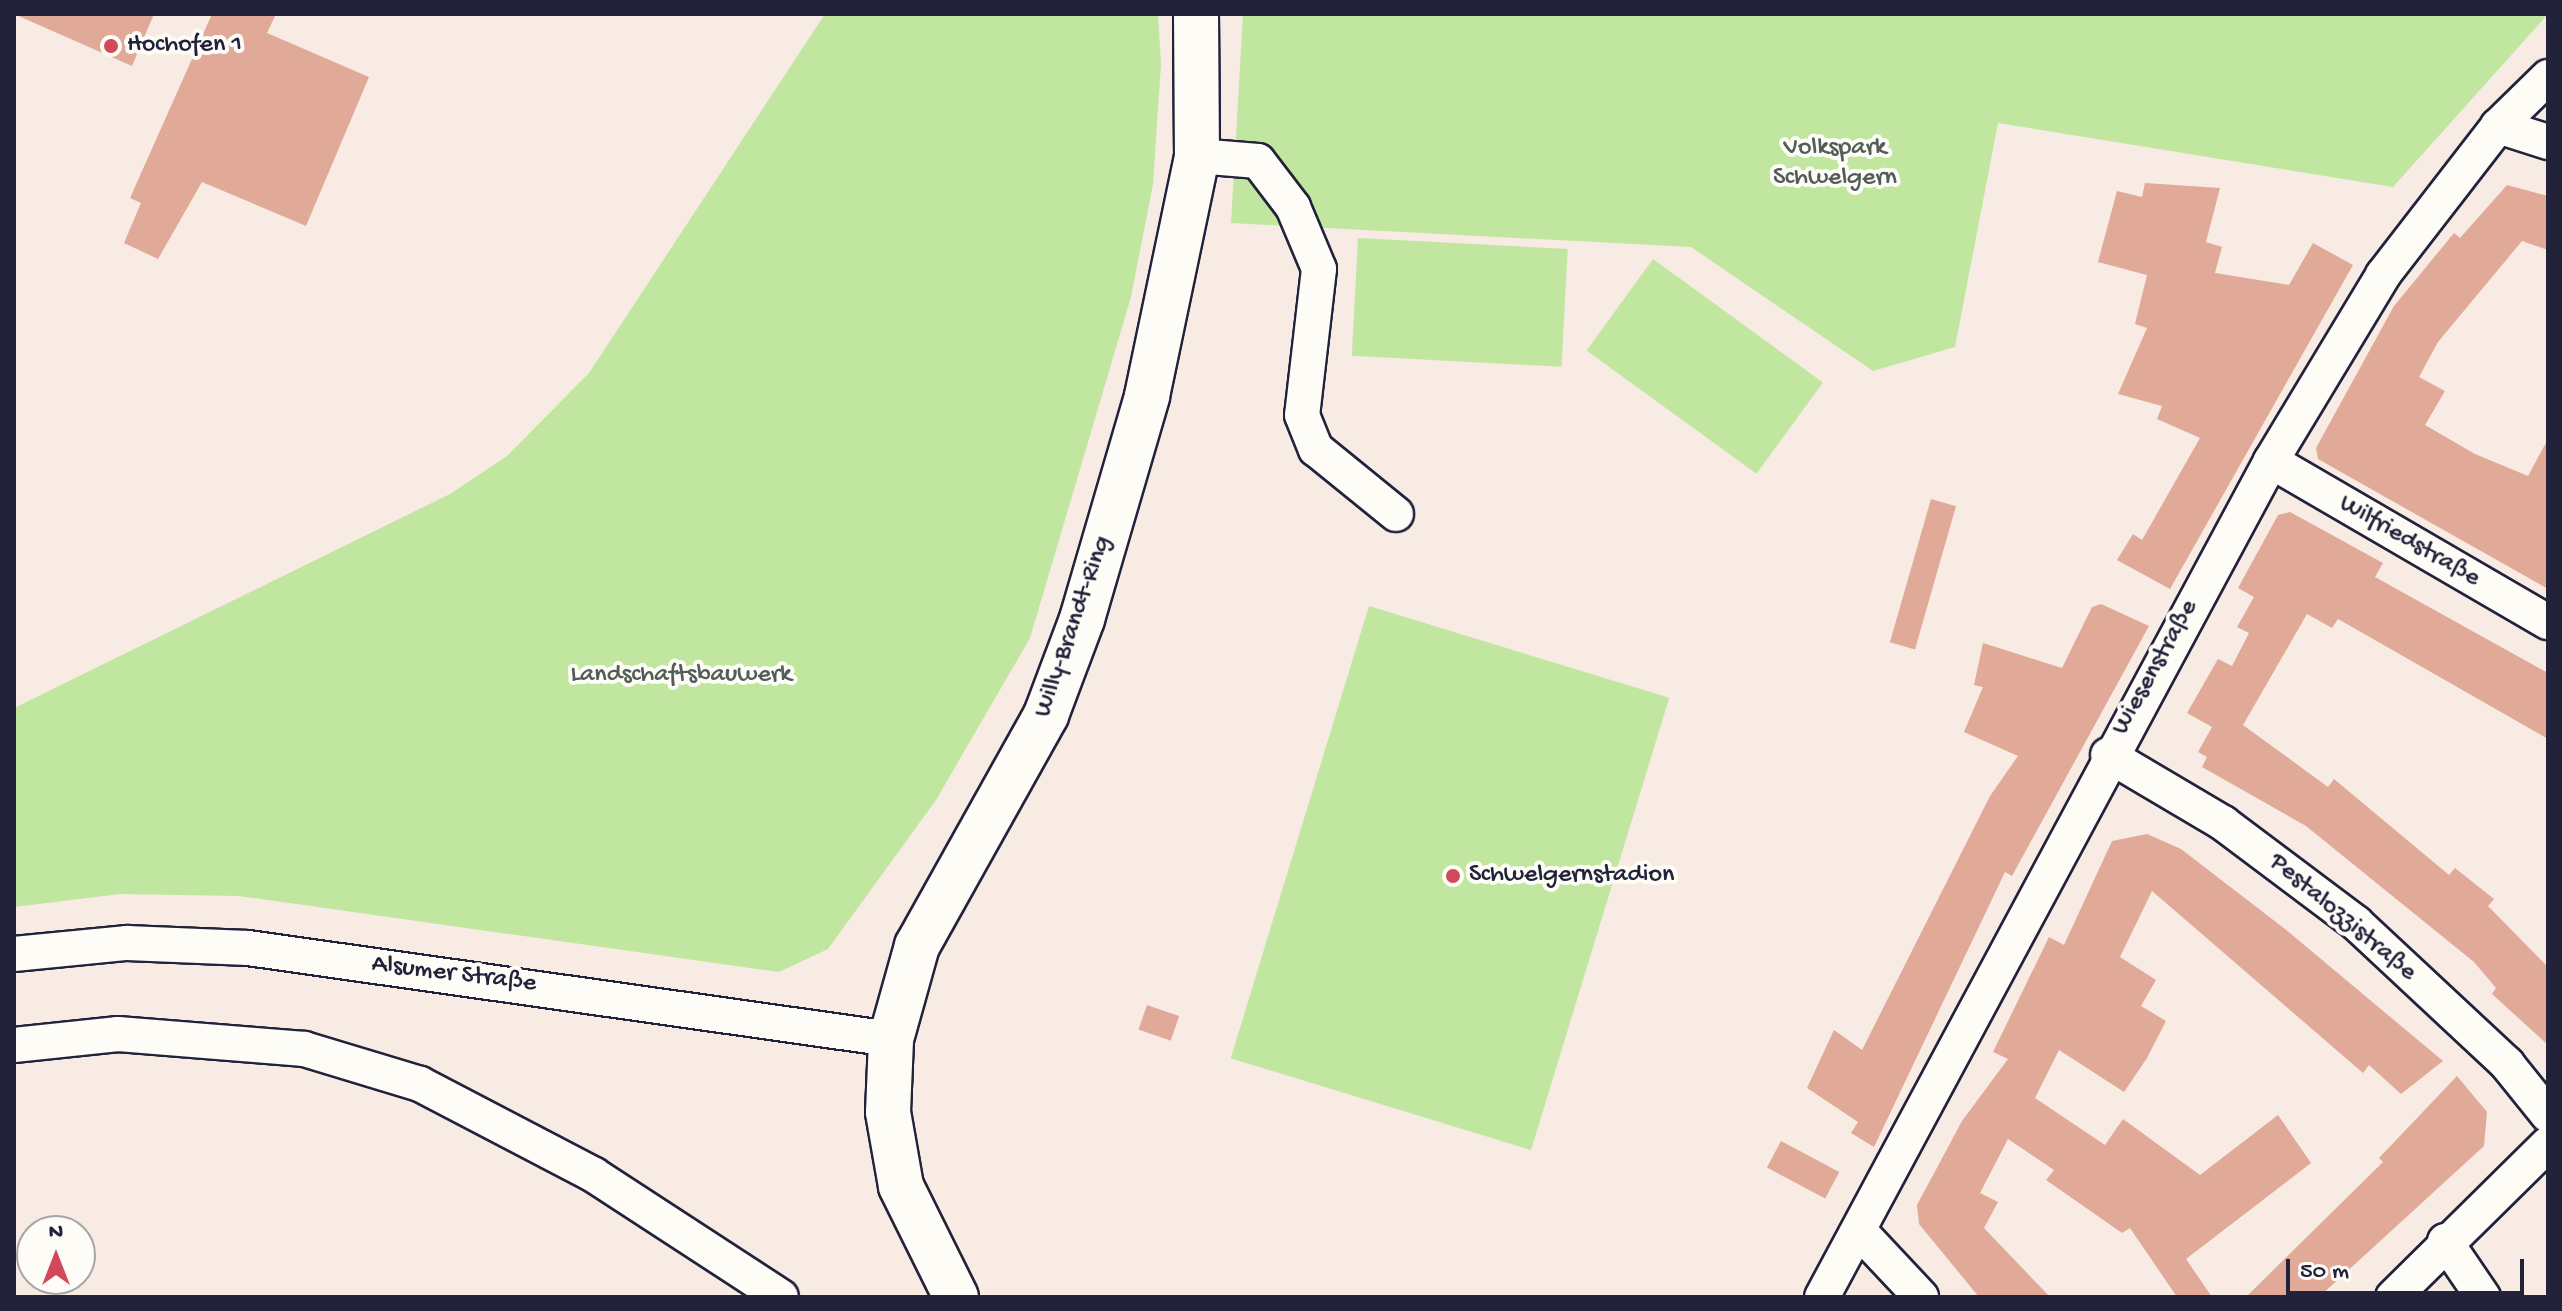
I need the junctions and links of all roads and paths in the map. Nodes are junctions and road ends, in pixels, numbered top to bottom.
1 (1196, 14) edge
2 (2548, 77) edge
3 (2498, 126) junction
4 (2548, 142) edge
5 (1197, 156) junction
6 (2271, 461) junction
7 (1396, 514) dead end
8 (2548, 622) edge
9 (2108, 755) junction
10 (14, 954) edge
11 (891, 1039) junction
12 (14, 1045) edge
13 (2548, 1115) edge
14 (2548, 1144) edge
15 (1861, 1233) junction
16 (2445, 1241) junction
17 (781, 1297) edge
18 (956, 1297) edge
19 (1822, 1297) edge
20 (1921, 1297) edge
21 (2393, 1297) edge
22 (2483, 1297) edge

1 - 5 main road, Willy-Brandt-Ring
2 - 3 street, Wiesenstraße
3 - 4 street
3 - 6 street, Wiesenstraße
5 - 7 street
5 - 11 main road, Willy-Brandt-Ring
6 - 8 street, Wilfriedstraße
6 - 9 street, Wiesenstraße
9 - 13 street, Pestalozzistraße
9 - 15 street, Wiesenstraße
10 - 11 street, Alsumer Straße
11 - 18 main road, Willy-Brandt-Ring
12 - 17 street
14 - 16 street
15 - 19 street, Wiesenstraße
15 - 20 street
16 - 21 street
16 - 22 street

